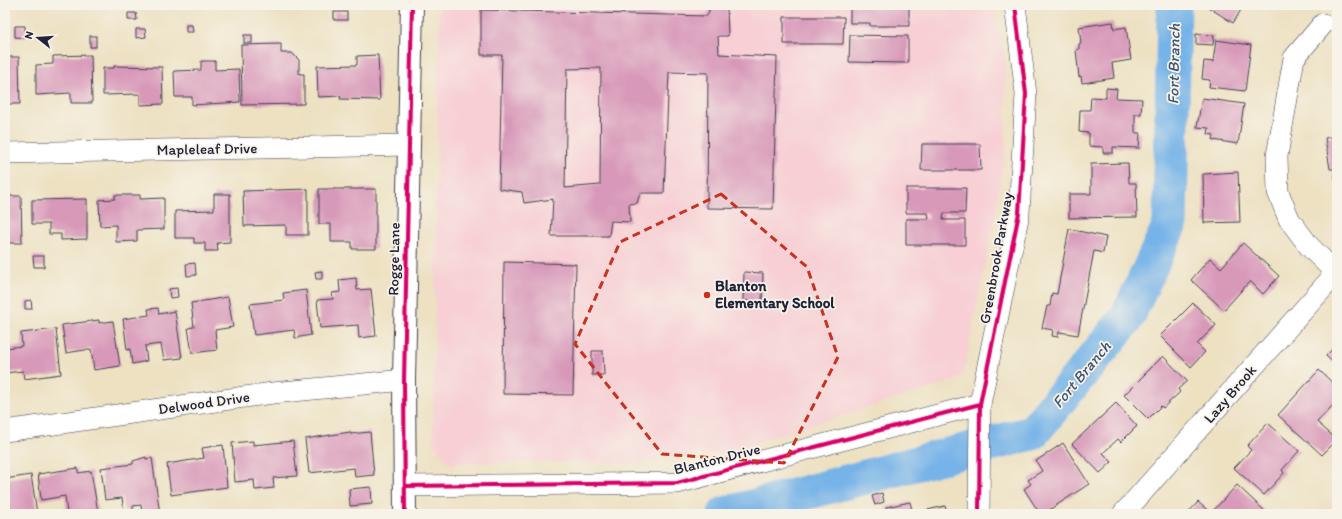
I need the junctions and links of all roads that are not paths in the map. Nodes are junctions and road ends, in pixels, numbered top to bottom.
1 (412, 5) edge
2 (1015, 5) edge
3 (1323, 24) dead end
4 (409, 145) junction
5 (5, 153) edge
6 (1336, 272) edge
7 (404, 380) junction
8 (980, 414) junction
9 (5, 431) edge
10 (405, 486) junction
11 (405, 514) edge
12 (979, 514) edge
13 (1123, 514) edge

1 - 4 street, Rogge Lane
2 - 8 street, Greenbrook Parkway
3 - 6 street
4 - 5 street, Mapleleaf Drive
4 - 7 street, Rogge Lane
6 - 13 street, Lazy Brook
7 - 9 street, Delwood Drive
7 - 10 street, Rogge Lane
8 - 10 street, Blanton Drive
8 - 12 street, Greenbrook Parkway
10 - 11 street, Rogge Lane

